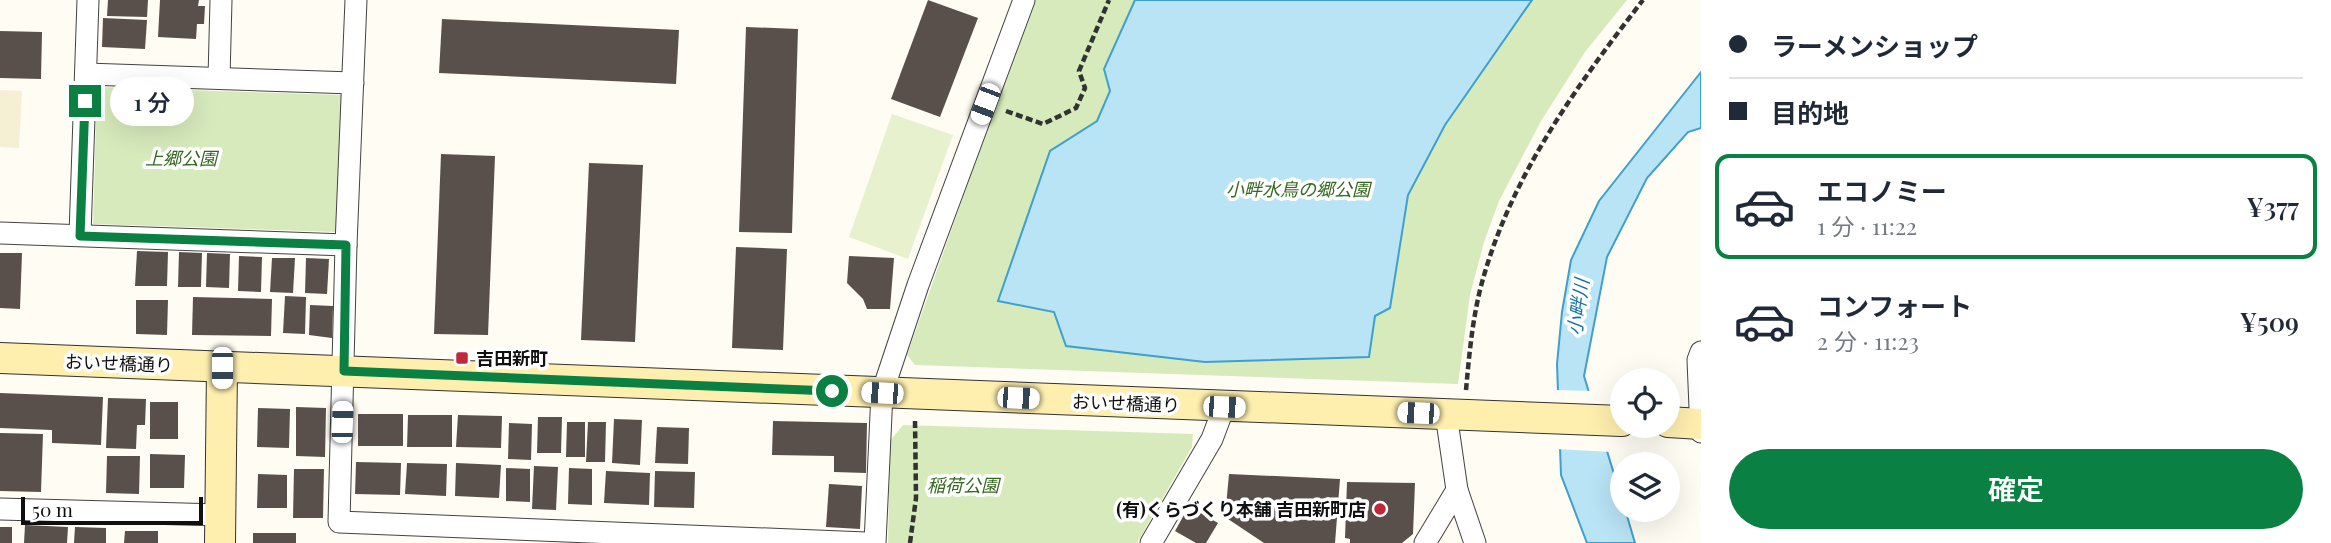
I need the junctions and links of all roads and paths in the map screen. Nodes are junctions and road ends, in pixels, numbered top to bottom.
1 (88, 0) edge
2 (221, 0) edge
3 (356, 0) edge
4 (1024, 0) edge
5 (1109, 0) edge
6 (1643, 0) edge
7 (86, 74) junction
8 (219, 78) junction
9 (353, 83) junction
10 (1016, 114) dead end
11 (0, 233) edge
12 (80, 236) junction
13 (346, 245) junction
14 (1701, 352) edge
15 (0, 358) edge
16 (222, 368) junction
17 (344, 371) junction
18 (882, 393) junction
19 (1472, 403) junction
20 (1224, 407) junction
21 (1446, 414) junction
22 (915, 420) dead end
23 (1610, 420) edge
24 (1689, 425) edge
25 (1457, 490) junction
26 (0, 509) edge
27 (220, 529) edge
28 (644, 539) edge
29 (866, 543) edge
30 (875, 543) edge
31 (910, 543) edge
32 (1151, 543) edge
33 (1425, 543) edge
34 (1475, 543) edge

1 - 7 street
2 - 8 street
3 - 9 street
4 - 18 street
5 - 10 path
6 - 19 path
7 - 8 street
7 - 12 street
8 - 9 street
9 - 13 street
11 - 12 street
12 - 13 street
13 - 17 street
14 - 24 street
15 - 16 street, おいせ橋通り
16 - 17 street, おいせ橋通り
16 - 27 street
17 - 18 street, おいせ橋通り
17 - 28 street
18 - 20 street, おいせ橋通り
18 - 30 street
19 - 21 street, おいせ橋通り
19 - 23 street, おいせ橋通り
20 - 21 street, おいせ橋通り
20 - 32 street
21 - 25 street
22 - 31 path
25 - 33 street
25 - 34 street
26 - 27 street
28 - 29 street

